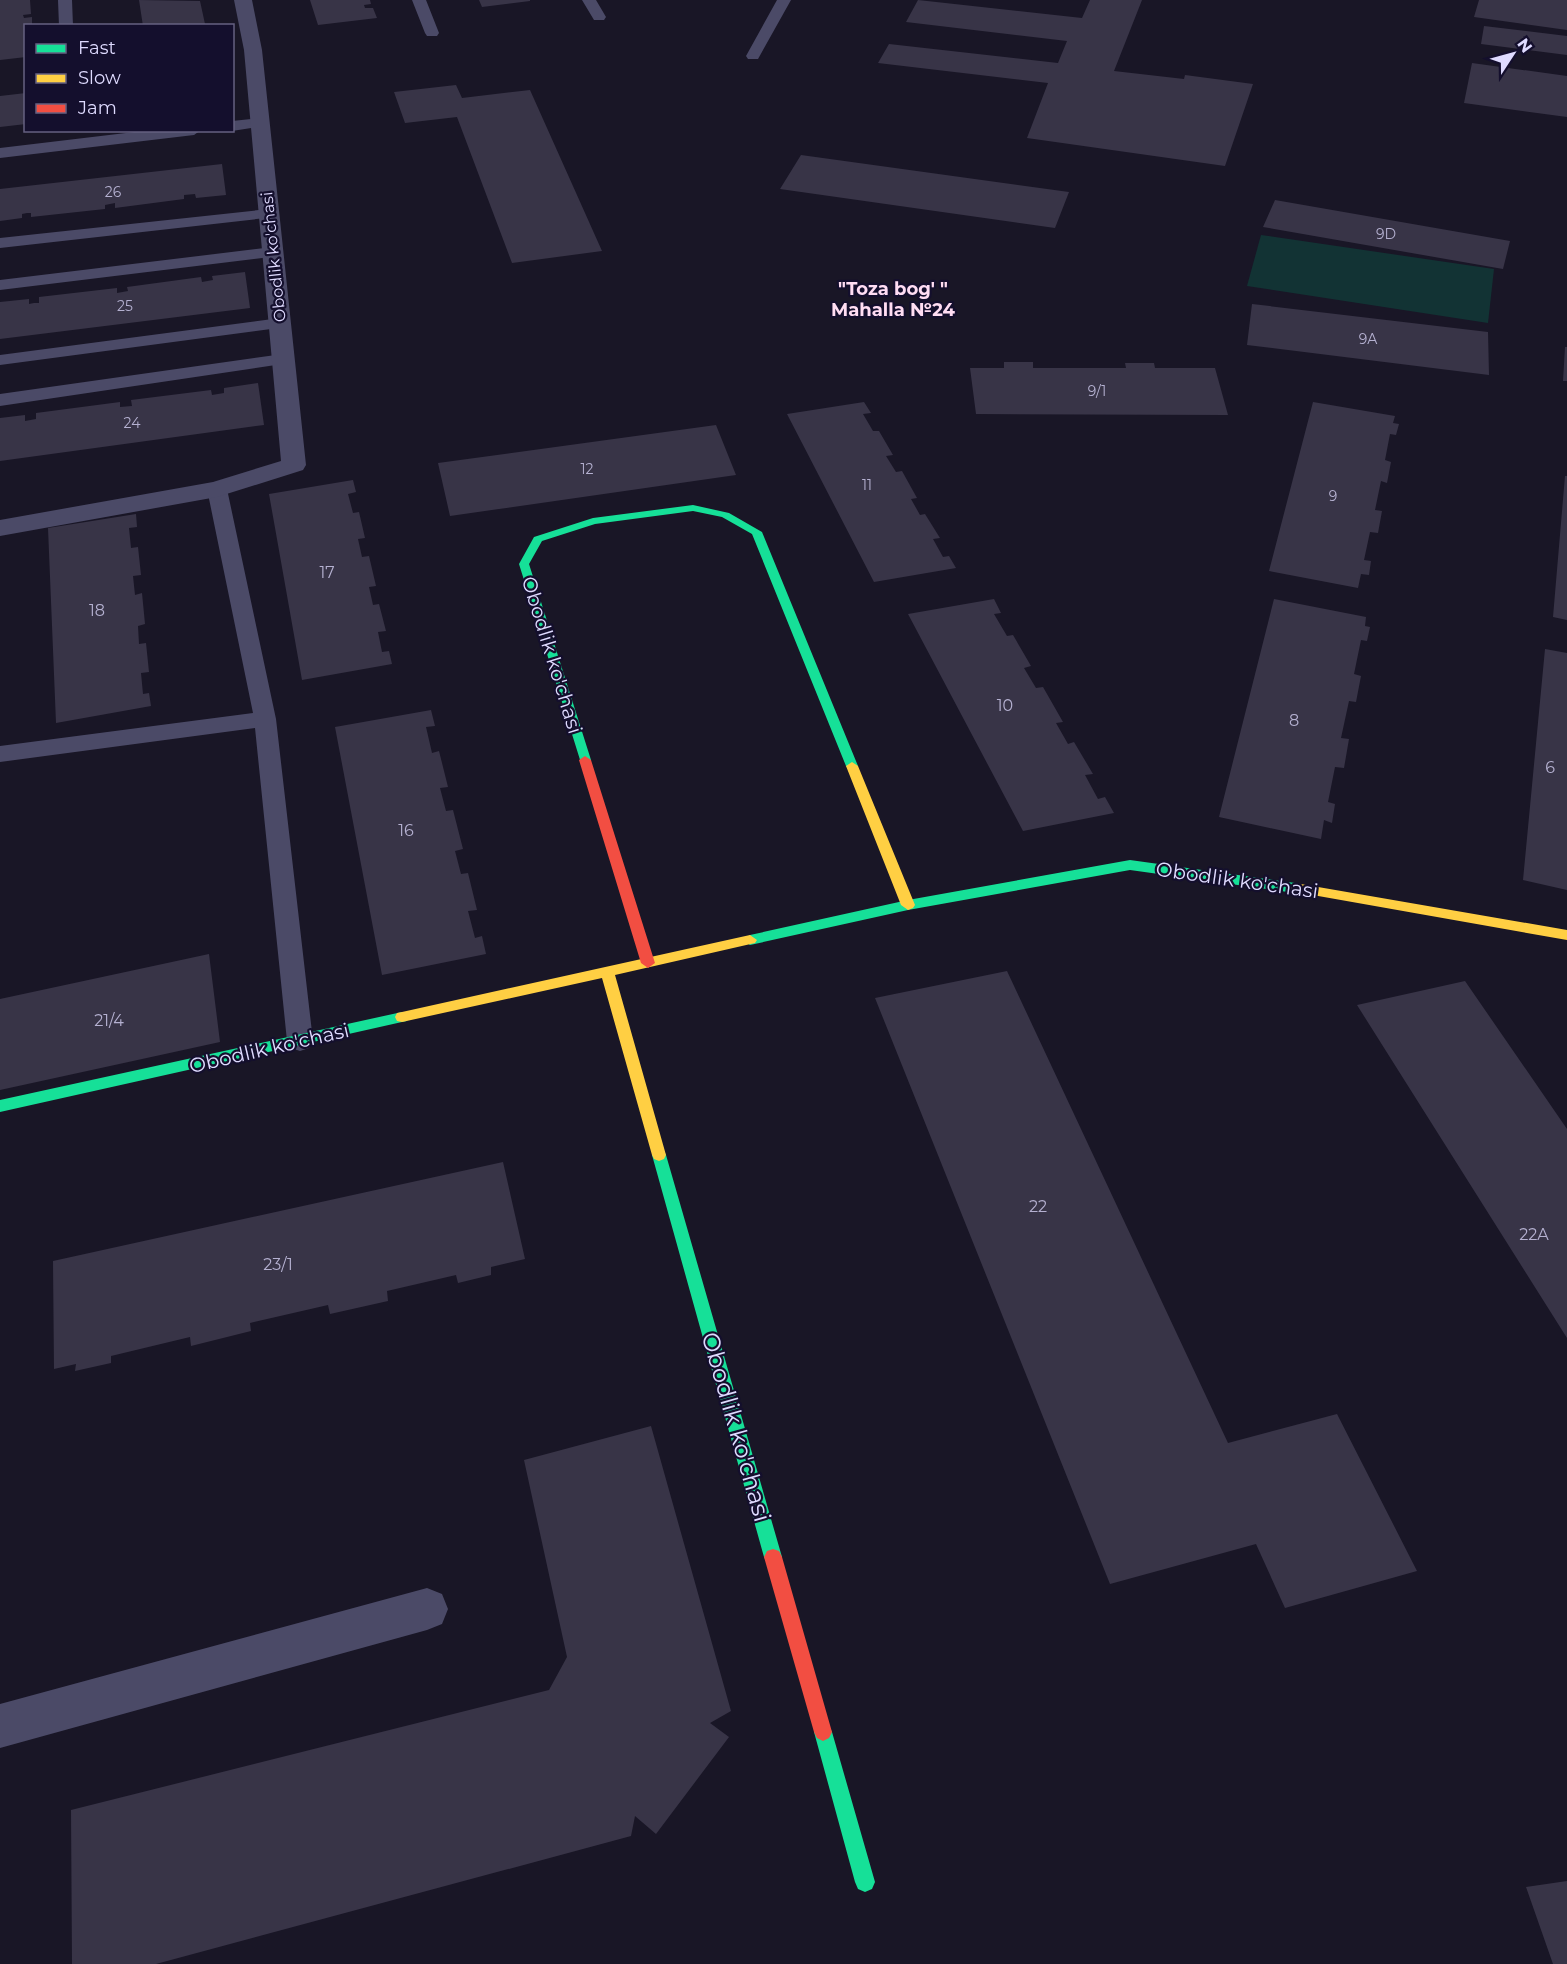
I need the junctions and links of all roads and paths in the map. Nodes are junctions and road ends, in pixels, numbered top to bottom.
1 (65, 0) edge
2 (243, 0) edge
3 (419, 0) edge
4 (590, 0) edge
5 (784, 0) edge
6 (599, 17) dead end
7 (66, 24) edge
8 (432, 33) dead end
9 (753, 56) dead end
10 (260, 123) junction
11 (234, 126) edge
12 (177, 132) edge
13 (0, 153) edge
14 (269, 214) junction
15 (0, 243) edge
16 (273, 252) junction
17 (0, 285) edge
18 (280, 322) junction
19 (283, 359) junction
20 (0, 360) edge
21 (0, 400) edge
22 (217, 489) junction
23 (0, 528) edge
24 (265, 719) junction
25 (0, 754) edge
26 (908, 905) junction
27 (1567, 935) edge
28 (648, 963) junction
29 (607, 972) junction
30 (300, 1041) junction
31 (0, 1106) edge
32 (427, 1609) dead end
33 (0, 1726) edge
34 (865, 1882) dead end

1 - 7 lane
2 - 10 street, Obodlik ko'chasi
3 - 8 lane
4 - 6 lane
5 - 9 lane
10 - 11 lane
10 - 14 street, Obodlik ko'chasi
12 - 13 lane
14 - 15 lane
14 - 16 street, Obodlik ko'chasi
16 - 17 lane
16 - 18 street, Obodlik ko'chasi
18 - 19 street, Obodlik ko'chasi
18 - 20 lane
19 - 21 lane
19 - 22 street, Obodlik ko'chasi
22 - 23 street, Obodlik ko'chasi
22 - 24 lane
24 - 25 lane
24 - 30 lane
26 - 27 street, Obodlik ko'chasi
26 - 28 street, Obodlik ko'chasi
26 - 28 street, Obodlik ko'chasi
28 - 29 street, Obodlik ko'chasi
29 - 30 street, Obodlik ko'chasi
29 - 34 street, Obodlik ko'chasi
30 - 31 street, Obodlik ko'chasi
32 - 33 street

